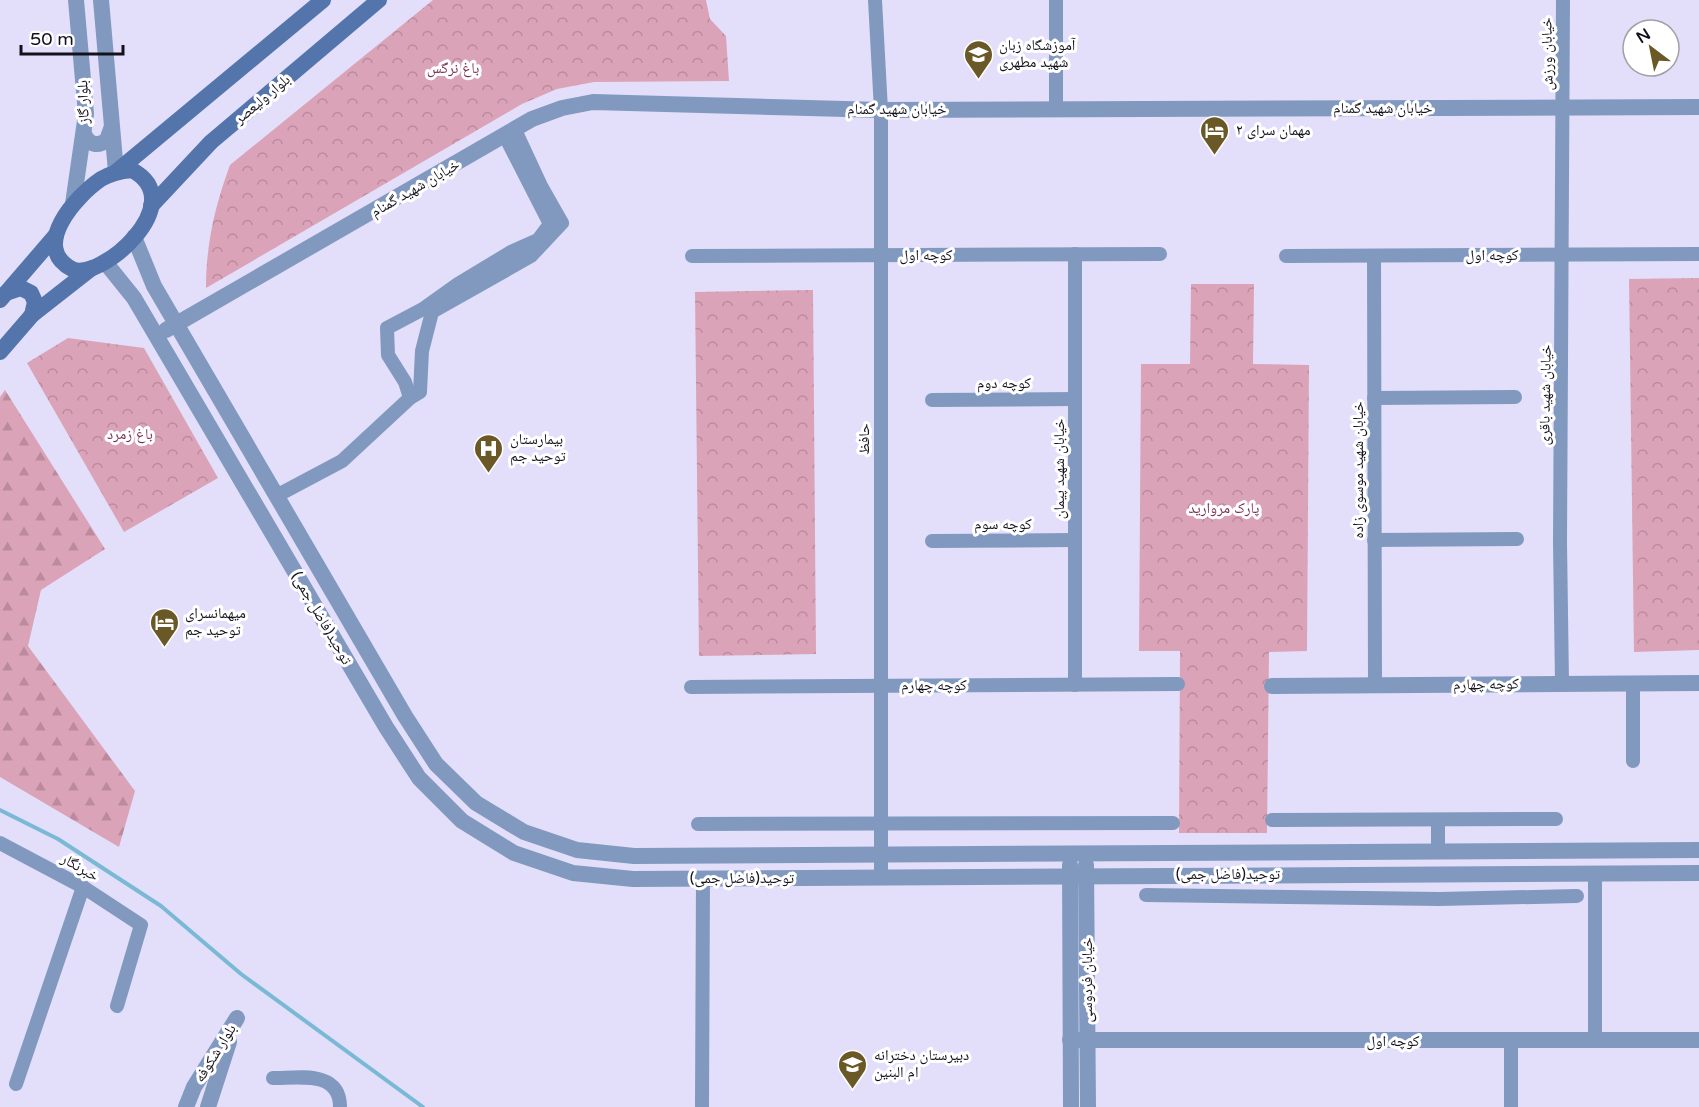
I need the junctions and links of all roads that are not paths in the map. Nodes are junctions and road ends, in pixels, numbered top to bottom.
1 (76, 0) edge
2 (101, 0) edge
3 (323, 0) edge
4 (379, 0) edge
5 (875, 0) edge
6 (1056, 0) edge
7 (1563, 0) edge
8 (1699, 107) edge
9 (1564, 108) junction
10 (1056, 109) junction
11 (881, 110) junction
12 (111, 129) junction
13 (510, 133) junction
14 (84, 134) junction
15 (116, 172) junction
16 (73, 204) junction
17 (151, 206) junction
18 (56, 234) junction
19 (134, 237) junction
20 (1075, 254) junction
21 (1160, 254) dead end
22 (1699, 254) edge
23 (881, 255) junction
24 (1563, 255) junction
25 (692, 256) dead end
26 (1286, 256) dead end
27 (1374, 256) junction
28 (98, 265) junction
29 (3, 297) edge
30 (32, 315) junction
31 (176, 325) junction
32 (157, 336) junction
33 (0, 352) edge
34 (415, 395) junction
35 (1515, 397) dead end
36 (1374, 398) junction
37 (1075, 399) junction
38 (932, 400) dead end
39 (278, 495) junction
40 (1517, 539) dead end
41 (1075, 540) junction
42 (1374, 540) junction
43 (932, 541) dead end
44 (314, 560) junction
45 (295, 572) junction
46 (1562, 683) junction
47 (1699, 683) edge
48 (1178, 684) dead end
49 (1633, 684) junction
50 (1075, 685) junction
51 (1374, 685) junction
52 (881, 686) junction
53 (1272, 686) dead end
54 (690, 687) dead end
55 (1633, 761) dead end
56 (1556, 819) dead end
57 (1272, 820) dead end
58 (1438, 820) junction
59 (881, 822) junction
60 (1173, 823) dead end
61 (698, 824) dead end
62 (0, 843) edge
63 (1699, 850) edge
64 (1078, 852) junction
65 (1438, 852) junction
66 (881, 855) junction
67 (1440, 873) junction
68 (1595, 873) junction
69 (1699, 873) edge
70 (1078, 875) junction
71 (703, 878) junction
72 (881, 878) junction
73 (83, 887) junction
74 (1146, 895) dead end
75 (1577, 897) dead end
76 (1439, 898) junction
77 (117, 1006) dead end
78 (1699, 1040) edge
79 (1079, 1041) junction
80 (1511, 1041) junction
81 (1595, 1041) junction
82 (273, 1078) dead end
83 (16, 1084) dead end
84 (186, 1107) edge
85 (208, 1107) edge
86 (340, 1107) edge
87 (702, 1107) edge
88 (1071, 1107) edge
89 (1088, 1107) edge
90 (1510, 1107) edge

1 - 14 street, بلوار گاز
2 - 12 street, بلوار گاز
3 - 15 main road
4 - 17 main road, بلوار ولیعصر
5 - 11 street, حافظ
6 - 10 street
7 - 9 street, خیابان ورزش
8 - 9 street, خیابان شهید گمنام
9 - 10 street, خیابان شهید گمنام
9 - 24 street, خیابان شهید باقری
10 - 11 street, خیابان شهید گمنام
11 - 13 street, خیابان شهید گمنام
11 - 23 street, حافظ
12 - 14 street
12 - 15 street, بلوار گاز
13 - 31 street, خیابان شهید گمنام
13 - 34 street
13 - 34 street
14 - 16 street, بلوار گاز
15 - 16 main road
15 - 17 main road
16 - 18 main road
17 - 19 main road, بلوار ولیعصر
18 - 28 main road
18 - 29 main road
19 - 28 main road
19 - 31 street, توحید(فاضل جمی)
20 - 21 street, کوچه اول
20 - 23 street, کوچه اول
20 - 37 street, خیابان شهید پیمان
22 - 24 street, کوچه اول
23 - 25 street, کوچه اول
23 - 52 street, حافظ
24 - 27 street, کوچه اول
24 - 46 street, خیابان شهید باقری
26 - 27 street, کوچه اول
27 - 36 street, خیابان شهید موسوی زاده
28 - 30 main road
28 - 32 street, توحید(فاضل جمی)
29 - 30 main road
30 - 33 main road
31 - 32 street, خیابان شهید گمنام
31 - 39 street, توحید(فاضل جمی)
32 - 45 street, توحید(فاضل جمی)
34 - 39 street
35 - 36 street
36 - 42 street, خیابان شهید موسوی زاده
37 - 38 street, کوچه دوم
37 - 41 street, خیابان شهید پیمان
39 - 44 street, توحید(فاضل جمی)
40 - 42 street
41 - 43 street, کوچه سوم
41 - 50 street, خیابان شهید پیمان
42 - 51 street, خیابان شهید موسوی زاده
44 - 45 street
44 - 66 street, توحید(فاضل جمی)
45 - 71 street, توحید(فاضل جمی)
46 - 49 street, کوچه چهارم
46 - 51 street, کوچه چهارم
47 - 49 street, کوچه چهارم
48 - 50 street, کوچه چهارم
49 - 55 street
50 - 52 street, کوچه چهارم
51 - 53 street, کوچه چهارم
52 - 54 street, کوچه چهارم
52 - 59 street, حافظ
56 - 58 street
57 - 58 street
58 - 65 street
59 - 60 street
59 - 61 street
59 - 66 street, حافظ
62 - 73 street, خبرنگار
63 - 65 street, توحید(فاضل جمی)
64 - 65 street, توحید(فاضل جمی)
64 - 66 street, توحید(فاضل جمی)
64 - 70 street, خیابان فردوسی
66 - 72 street, حافظ
67 - 68 street, توحید(فاضل جمی)
67 - 70 street, توحید(فاضل جمی)
67 - 76 street
68 - 69 street, توحید(فاضل جمی)
68 - 81 street
70 - 72 street, توحید(فاضل جمی)
70 - 79 street, خیابان فردوسی
71 - 72 street, توحید(فاضل جمی)
71 - 87 street
73 - 77 street, خبرنگار
73 - 83 street
74 - 76 street
75 - 76 street
78 - 81 street, کوچه اول
79 - 80 street, کوچه اول
79 - 88 street, خیابان فردوسی
79 - 89 street, خیابان فردوسی
80 - 81 street, کوچه اول
80 - 90 street
82 - 86 street
84 - 85 street, بلوار شکوفه

